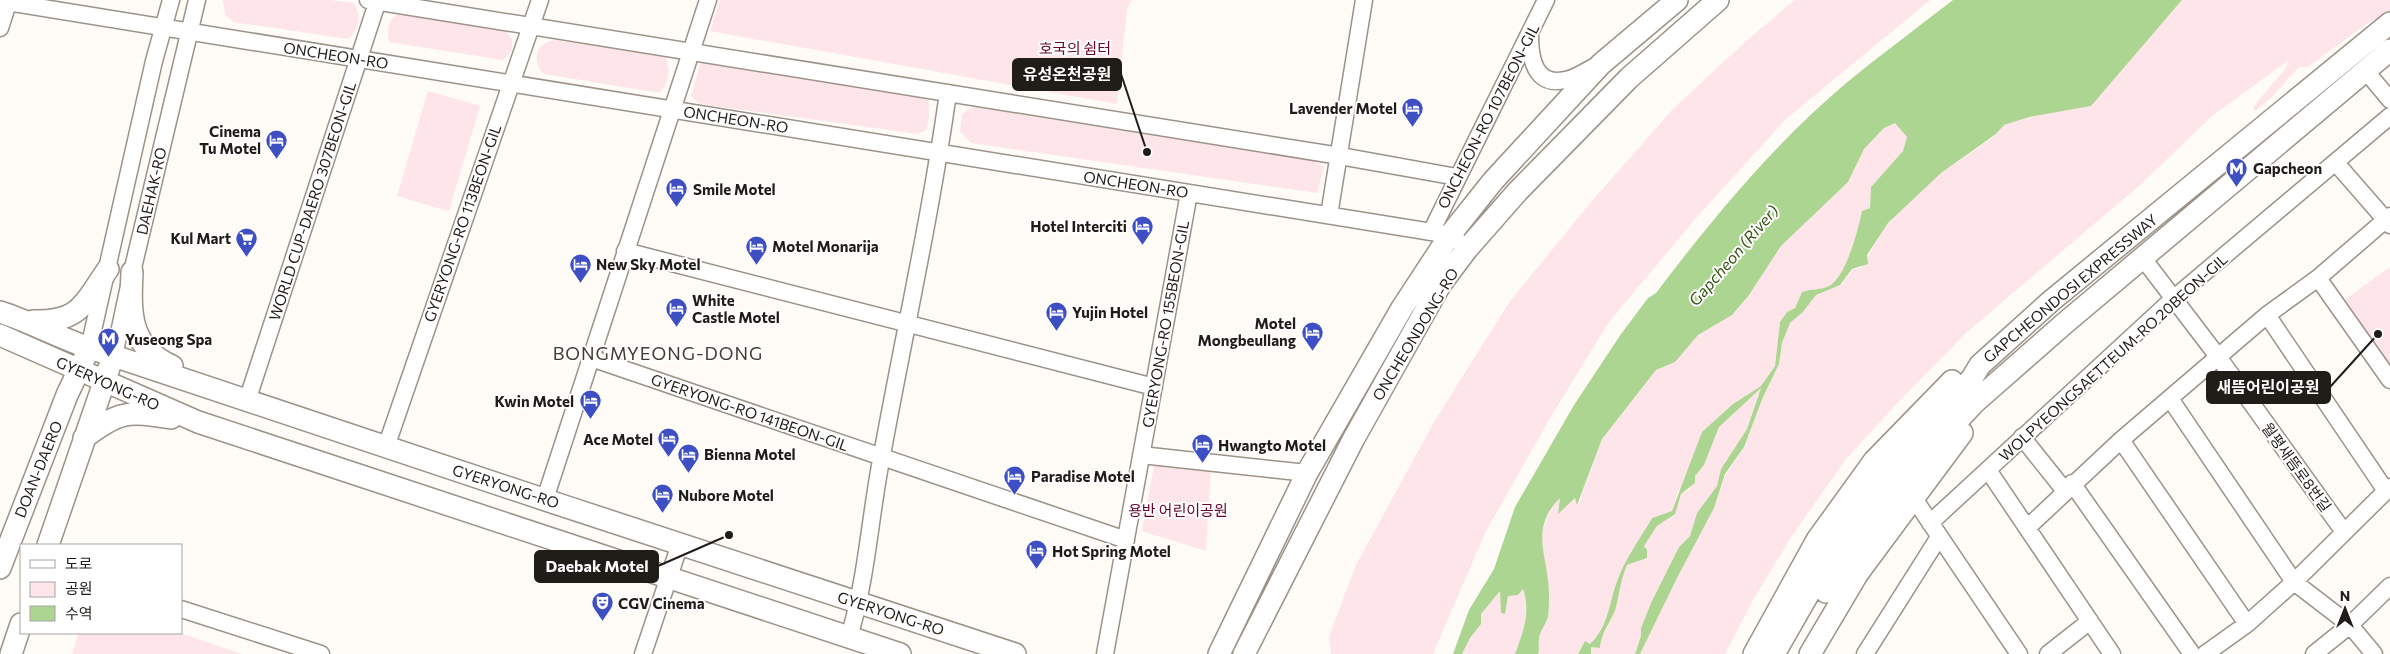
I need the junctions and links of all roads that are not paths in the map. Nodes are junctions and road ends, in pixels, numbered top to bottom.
1 (171, 0) edge
2 (197, 0) edge
3 (374, 0) edge
4 (540, 0) edge
5 (708, 0) edge
6 (1364, 0) edge
7 (1546, 0) edge
8 (1677, 0) edge
9 (1718, 0) edge
10 (6, 1) edge
11 (2390, 23) edge
12 (532, 26) junction
13 (164, 27) junction
14 (0, 28) edge
15 (189, 31) junction
16 (1530, 32) junction
17 (2390, 50) edge
18 (692, 52) junction
19 (358, 58) junction
20 (1601, 64) junction
21 (2365, 70) junction
22 (511, 83) junction
23 (948, 93) junction
24 (2390, 100) edge
25 (672, 109) junction
26 (2390, 116) edge
27 (940, 152) junction
28 (1340, 156) junction
29 (2336, 163) junction
30 (1457, 177) junction
31 (1189, 193) junction
32 (1329, 215) junction
33 (2389, 220) edge
34 (1440, 233) junction
35 (1467, 249) junction
36 (625, 251) junction
37 (2142, 257) junction
38 (108, 269) junction
39 (132, 272) junction
40 (2318, 278) junction
41 (2173, 299) junction
42 (0, 312) edge
43 (2267, 316) junction
44 (27, 321) junction
45 (907, 324) junction
46 (0, 335) edge
47 (89, 348) junction
48 (114, 356) junction
49 (591, 358) junction
50 (2219, 358) junction
51 (1980, 365) junction
52 (78, 370) junction
53 (2012, 370) junction
54 (2390, 380) edge
55 (104, 382) junction
56 (204, 386) junction
57 (1154, 387) junction
58 (2171, 400) junction
59 (247, 402) junction
60 (198, 422) junction
61 (2022, 437) junction
62 (84, 439) junction
63 (2121, 440) junction
64 (386, 447) junction
65 (1141, 455) junction
66 (881, 457) junction
67 (1988, 470) junction
68 (1307, 474) junction
69 (2068, 487) junction
70 (2388, 489) edge
71 (545, 499) junction
72 (1914, 500) junction
73 (1930, 523) junction
74 (2027, 528) junction
75 (2344, 532) junction
76 (1939, 538) junction
77 (53, 539) edge
78 (1126, 540) junction
79 (680, 544) junction
80 (4, 545) edge
81 (0, 568) edge
82 (668, 578) junction
83 (2294, 582) junction
84 (2390, 586) edge
85 (858, 604) junction
86 (182, 609) edge
87 (2090, 621) junction
88 (2247, 624) junction
89 (2350, 625) junction
90 (20, 627) edge
91 (848, 637) junction
92 (11, 654) edge
93 (321, 654) edge
94 (643, 654) edge
95 (900, 654) edge
96 (1015, 654) edge
97 (1105, 654) edge
98 (1219, 654) edge
99 (1244, 654) edge
100 (1754, 654) edge
101 (1774, 654) edge
102 (1788, 654) edge
103 (1810, 654) edge
104 (1865, 654) edge
105 (2019, 654) edge
106 (2048, 654) edge
107 (2112, 654) edge
108 (2192, 654) edge
109 (2205, 654) edge
110 (2314, 654) edge
111 (2374, 654) edge

1 - 13 street, DAEHAK-RO
2 - 15 street, DAEHAK-RO
3 - 12 street
3 - 19 street, WORLD CUP-DAERO 307BEON-GIL
4 - 12 street, GYERYONG-RO 113BEON-GIL
5 - 18 street
6 - 28 street
7 - 16 street, ONCHEON-RO 107BEON-GIL
8 - 20 main road, ONCHEONDONG-RO
9 - 35 main road, ONCHEONDONG-RO
10 - 13 street, ONCHEON-RO
10 - 14 street
11 - 51 main road, GAPCHEONDOSI EXPRESSWAY
12 - 18 street
12 - 22 street, GYERYONG-RO 113BEON-GIL
13 - 15 street, ONCHEON-RO
13 - 38 street, DAEHAK-RO
15 - 19 street, ONCHEON-RO
15 - 39 street, DAEHAK-RO
16 - 20 street
16 - 30 street, ONCHEON-RO 107BEON-GIL
17 - 21 main road, GAPCHEONDOSI EXPRESSWAY
18 - 23 street
18 - 25 street
19 - 22 street, ONCHEON-RO
19 - 59 street, WORLD CUP-DAERO 307BEON-GIL
20 - 34 main road, ONCHEONDONG-RO
21 - 24 street
21 - 37 main road, GAPCHEONDOSI EXPRESSWAY
22 - 25 street, ONCHEON-RO
22 - 64 street, GYERYONG-RO 113BEON-GIL
23 - 27 street
23 - 28 street
25 - 27 street, ONCHEON-RO
25 - 36 street
26 - 29 street, WOLPYEONGSAETTEUM-RO 20BEON-GIL
27 - 31 street, ONCHEON-RO
27 - 45 street
28 - 30 street
28 - 32 street
29 - 33 street
29 - 41 street, WOLPYEONGSAETTEUM-RO 20BEON-GIL
30 - 34 street, ONCHEON-RO 107BEON-GIL
31 - 32 street, ONCHEON-RO
31 - 57 street, GYERYONG-RO 155BEON-GIL
32 - 34 street, ONCHEON-RO
33 - 40 street
34 - 35 street
34 - 68 main road, ONCHEONDONG-RO
35 - 99 main road, ONCHEONDONG-RO
36 - 45 street
36 - 49 street
37 - 41 street, 월평새뜸로8번길
37 - 53 main road, GAPCHEONDOSI EXPRESSWAY
38 - 44 main road
38 - 47 street, DAEHAK-RO
39 - 48 street, DAEHAK-RO
39 - 56 main road
40 - 43 street
40 - 54 street
41 - 50 street, 월평새뜸로8번길
41 - 61 street, WOLPYEONGSAETTEUM-RO 20BEON-GIL
42 - 44 main road, GYERYONG-RO
43 - 50 street
43 - 70 street
44 - 47 main road, GYERYONG-RO
45 - 57 street
45 - 66 street
46 - 52 main road, GYERYONG-RO
47 - 48 main road, GYERYONG-RO
47 - 52 main road, DAEHAK-RO
48 - 55 main road, DAEHAK-RO
48 - 56 main road, GYERYONG-RO
49 - 66 street, GYERYONG-RO 141BEON-GIL
49 - 71 street
50 - 58 street
50 - 75 street, 월평새뜸로8번길
51 - 100 main road
51 - 101 main road, GAPCHEONDOSI EXPRESSWAY
52 - 55 main road, GYERYONG-RO
52 - 80 main road, DOAN-DAERO
53 - 72 main road
53 - 102 main road, GAPCHEONDOSI EXPRESSWAY
55 - 60 main road, GYERYONG-RO
55 - 62 main road, DOAN-DAERO
56 - 59 main road, GYERYONG-RO
57 - 65 street, GYERYONG-RO 155BEON-GIL
58 - 63 street
58 - 83 street
59 - 64 main road, GYERYONG-RO
60 - 62 main road
60 - 82 main road, GYERYONG-RO
61 - 67 street, WOLPYEONGSAETTEUM-RO 20BEON-GIL
61 - 69 street
62 - 77 main road, DOAN-DAERO
63 - 69 street
63 - 88 street
64 - 71 main road, GYERYONG-RO
65 - 68 street
65 - 78 street, GYERYONG-RO 155BEON-GIL
66 - 78 street, GYERYONG-RO 141BEON-GIL
66 - 85 street
67 - 73 street, WOLPYEONGSAETTEUM-RO 20BEON-GIL
67 - 74 street
68 - 98 main road, ONCHEONDONG-RO
69 - 74 street
69 - 108 street
70 - 75 street
71 - 79 main road, GYERYONG-RO
72 - 73 street
72 - 103 main road
73 - 76 street
74 - 87 street
75 - 83 street
76 - 104 street
76 - 105 street
78 - 97 street, GYERYONG-RO 155BEON-GIL
79 - 82 street
79 - 85 main road, GYERYONG-RO
80 - 81 main road, DOAN-DAERO
82 - 91 main road, GYERYONG-RO
82 - 94 street
83 - 88 street
83 - 89 street
84 - 89 street
85 - 91 street
85 - 96 main road, GYERYONG-RO
86 - 93 street
87 - 106 street
87 - 107 street
88 - 109 street
89 - 110 street
89 - 111 street
90 - 92 main road
91 - 95 main road, GYERYONG-RO

